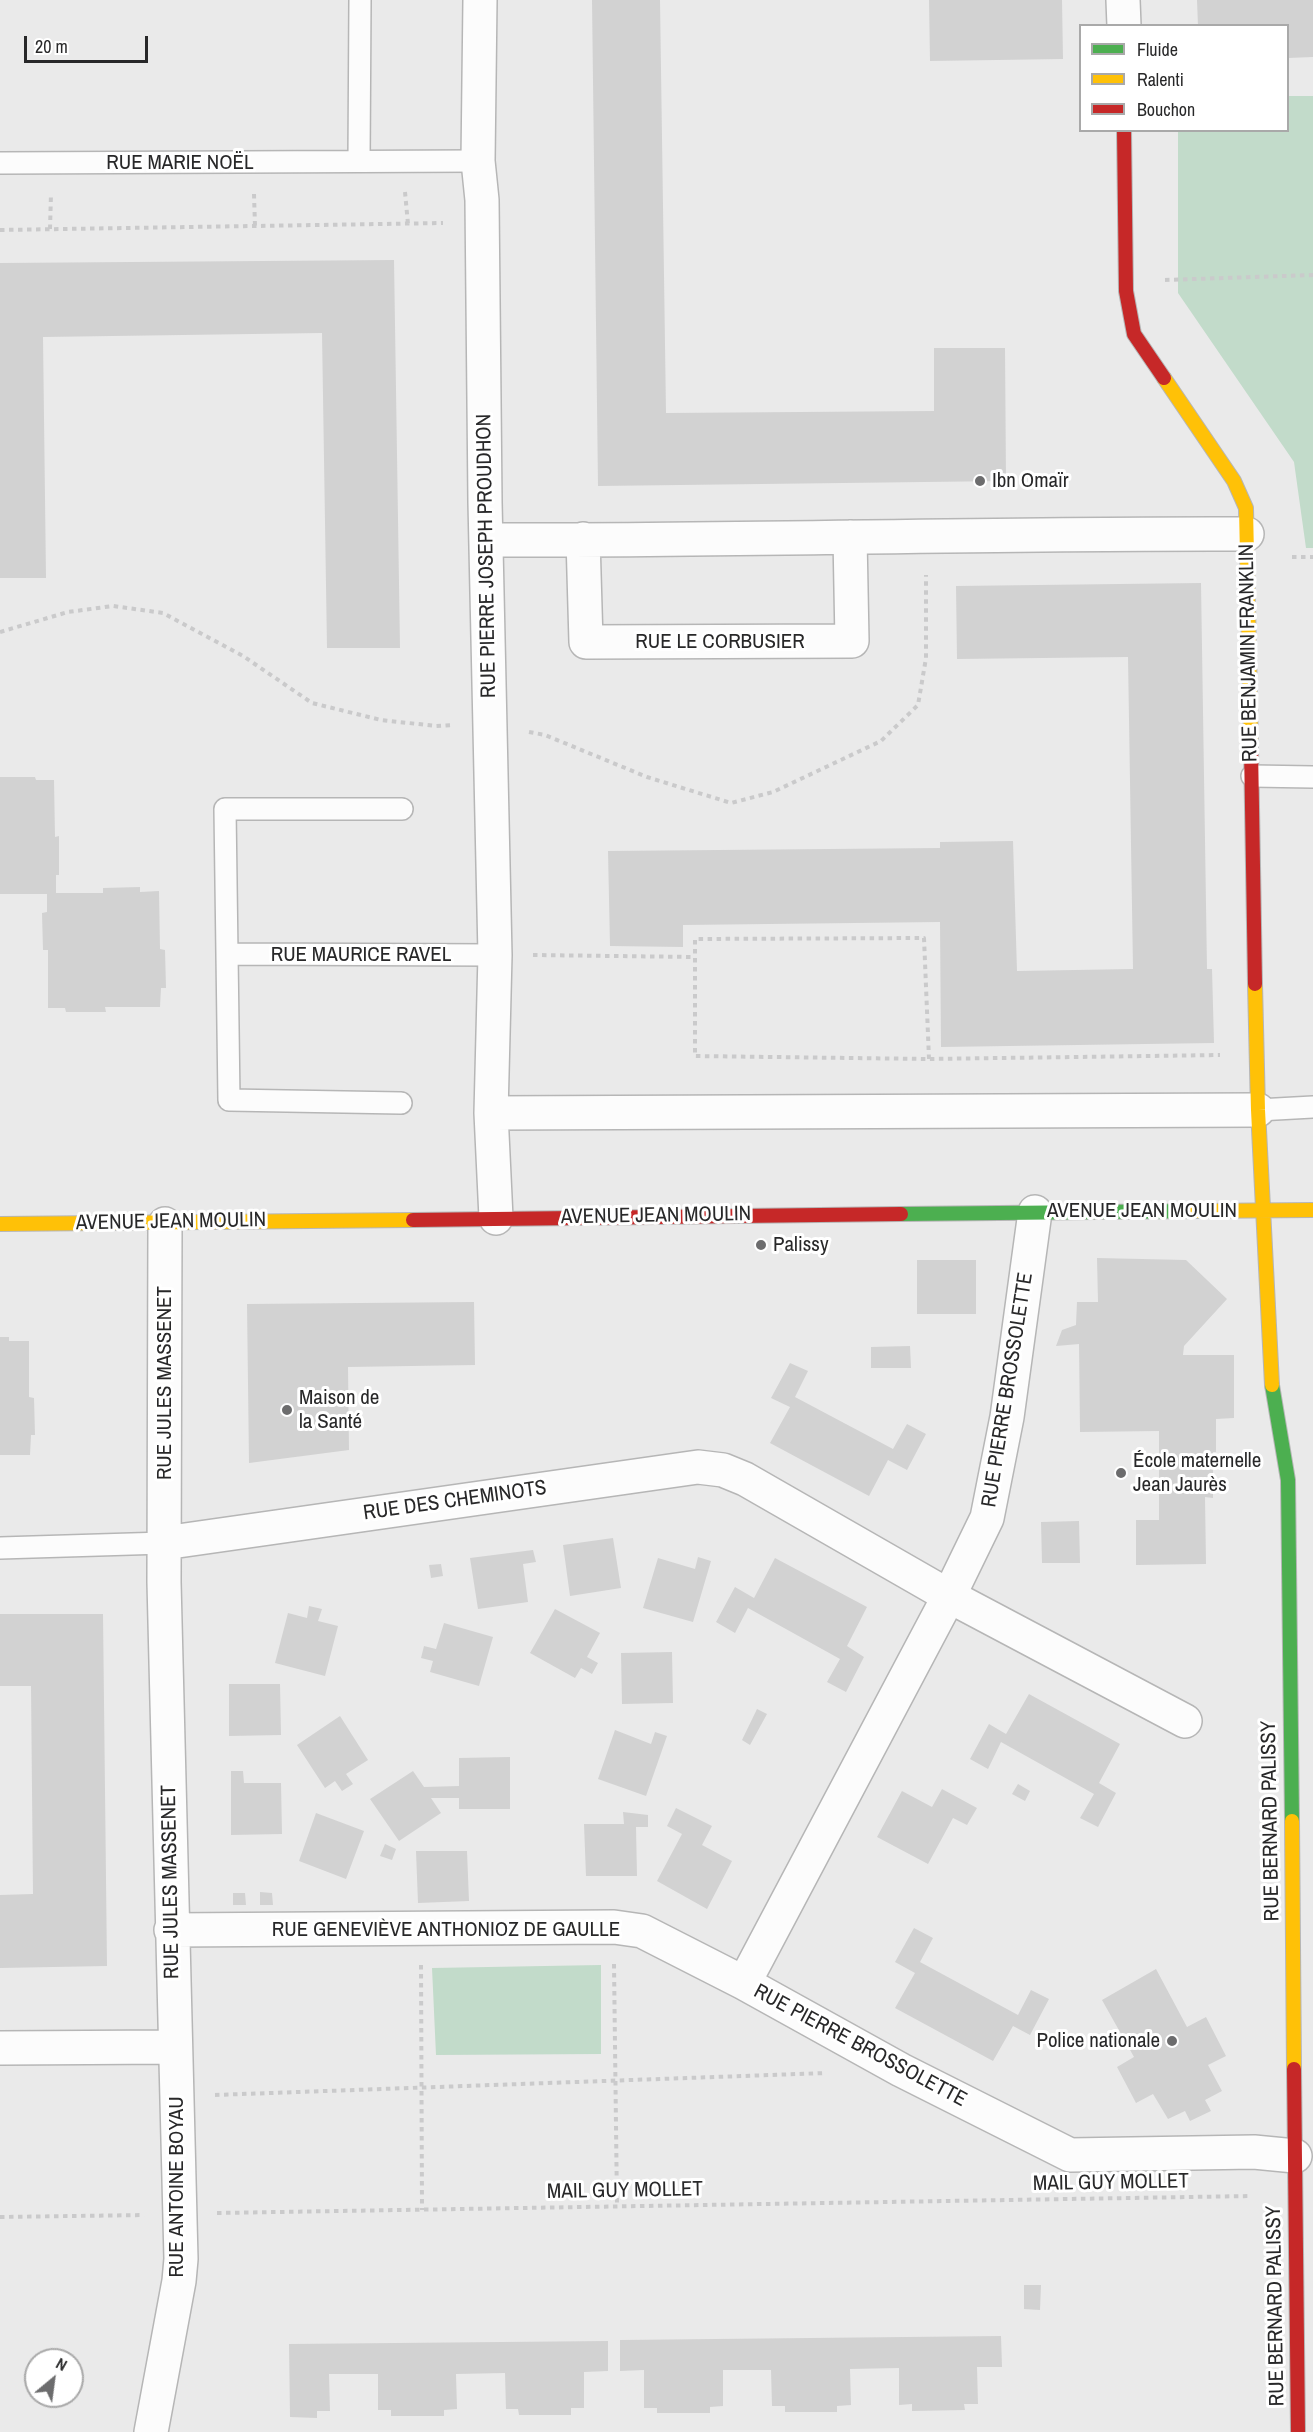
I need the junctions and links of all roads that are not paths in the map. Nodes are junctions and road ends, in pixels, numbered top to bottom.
1 (360, 0) edge
2 (480, 0) edge
3 (1124, 0) edge
4 (1124, 24) edge
5 (1124, 132) edge
6 (359, 161) junction
7 (478, 161) junction
8 (0, 164) edge
9 (1246, 534) junction
10 (850, 537) junction
11 (487, 540) junction
12 (583, 540) junction
13 (1252, 776) junction
14 (1313, 777) edge
15 (402, 808) dead end
16 (227, 954) junction
17 (495, 955) junction
18 (401, 1103) dead end
19 (1313, 1107) edge
20 (1258, 1110) junction
21 (491, 1113) junction
22 (1264, 1210) junction
23 (1313, 1210) edge
24 (1035, 1212) junction
25 (496, 1218) junction
26 (0, 1224) edge
27 (165, 1224) junction
28 (164, 1543) junction
29 (0, 1548) edge
30 (949, 1596) junction
31 (1185, 1721) dead end
32 (171, 1930) junction
33 (744, 1983) junction
34 (175, 2047) junction
35 (0, 2048) edge
36 (1296, 2156) junction
37 (152, 2432) edge
38 (1298, 2432) edge

1 - 6 lane
2 - 7 street, RUE PIERRE JOSEPH PROUDHON
3 - 4 street
5 - 9 street, RUE BENJAMIN FRANKLIN
6 - 7 lane, RUE MARIE NOËL
6 - 8 lane, RUE MARIE NOËL
7 - 11 street, RUE PIERRE JOSEPH PROUDHON
9 - 10 street
9 - 13 street, RUE BENJAMIN FRANKLIN
10 - 12 street
10 - 12 street, RUE LE CORBUSIER
11 - 12 street
11 - 17 street, RUE PIERRE JOSEPH PROUDHON
13 - 14 lane
13 - 20 street, RUE BENJAMIN FRANKLIN
15 - 16 lane
16 - 17 lane, RUE MAURICE RAVEL
16 - 18 lane
17 - 21 street, RUE PIERRE JOSEPH PROUDHON
19 - 20 lane
20 - 21 street
20 - 22 street, RUE BENJAMIN FRANKLIN
21 - 25 street, RUE PIERRE JOSEPH PROUDHON
22 - 23 street, AVENUE JEAN MOULIN
22 - 24 street, AVENUE JEAN MOULIN
22 - 36 street, RUE BERNARD PALISSY
24 - 25 street, AVENUE JEAN MOULIN
24 - 30 street, RUE PIERRE BROSSOLETTE
25 - 27 street, AVENUE JEAN MOULIN
26 - 27 street, AVENUE JEAN MOULIN
27 - 28 street, RUE JULES MASSENET
28 - 29 lane
28 - 30 street, RUE DES CHEMINOTS
28 - 32 street, RUE JULES MASSENET
30 - 31 street
30 - 33 street, RUE PIERRE BROSSOLETTE
32 - 33 street, RUE GENEVIÈVE ANTHONIOZ DE GAULLE
32 - 34 street, RUE JULES MASSENET
33 - 36 street, RUE PIERRE BROSSOLETTE
34 - 35 street
34 - 37 street, RUE ANTOINE BOYAU
36 - 38 street, RUE BERNARD PALISSY

